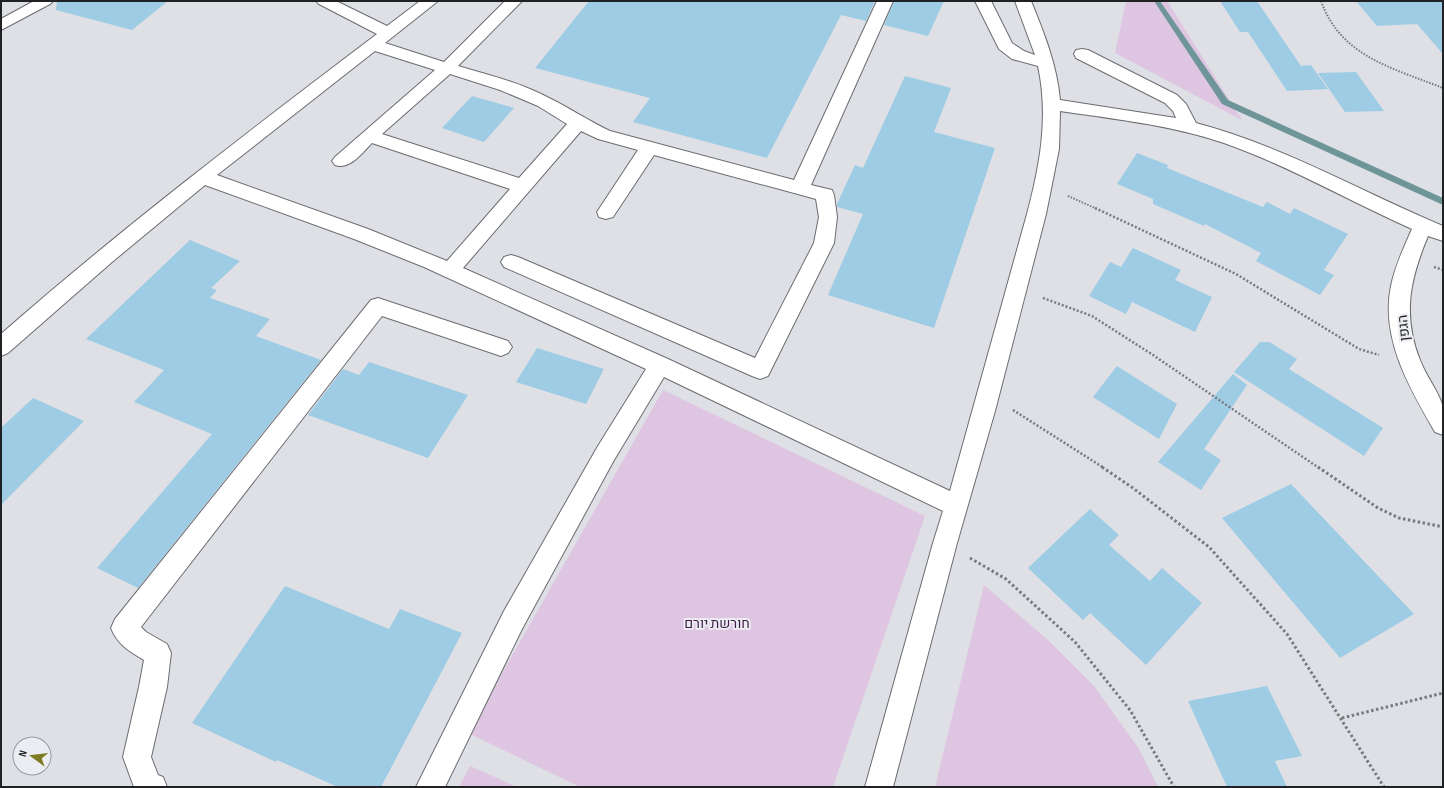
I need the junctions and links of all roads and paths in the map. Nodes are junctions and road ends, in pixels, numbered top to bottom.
1 (18, 1) edge
2 (324, 1) edge
3 (430, 1) edge
4 (514, 1) edge
5 (884, 1) edge
6 (983, 1) edge
7 (1023, 1) edge
8 (1321, 1) edge
9 (38, 4) edge
10 (1, 25) edge
11 (388, 33) junction
12 (373, 45) junction
13 (1082, 54) dead end
14 (1045, 62) junction
15 (447, 68) junction
16 (1443, 88) edge
17 (1052, 104) junction
18 (578, 123) junction
19 (1188, 127) junction
20 (369, 136) junction
21 (650, 147) junction
22 (341, 161) dead end
23 (202, 176) junction
24 (1044, 182) junction
25 (522, 186) junction
26 (800, 188) junction
27 (606, 212) dead end
28 (1423, 226) junction
29 (1443, 234) edge
30 (511, 262) dead end
31 (450, 270) junction
32 (1016, 289) junction
33 (1, 347) edge
34 (501, 347) dead end
35 (660, 365) junction
36 (1412, 366) junction
37 (988, 396) junction
38 (1443, 425) edge
39 (957, 506) junction
40 (1443, 527) edge
41 (944, 543) junction
42 (1443, 693) edge
43 (1342, 718) junction
44 (153, 787) edge
45 (430, 787) edge
46 (879, 787) edge
47 (1174, 787) edge
48 (1384, 787) edge

1 - 9 street
2 - 11 street
3 - 11 street
4 - 15 street
5 - 26 street
6 - 14 street
7 - 14 street
8 - 16 path
9 - 10 street
11 - 12 street
12 - 15 street
12 - 23 street
13 - 19 street
14 - 17 street
15 - 18 street
15 - 20 street
17 - 19 street
17 - 24 street
18 - 21 street
18 - 25 street
19 - 28 street
20 - 22 street
20 - 25 street
21 - 26 street
21 - 27 street
23 - 31 street
23 - 33 street
24 - 32 street
24 - 36 path
25 - 31 street
26 - 30 street
28 - 29 street
28 - 36 street, הגפן
31 - 35 street
32 - 37 street
32 - 40 path
34 - 44 street
35 - 39 street
35 - 45 street
36 - 38 street, הגפן
37 - 39 street
37 - 43 path
39 - 41 street
41 - 46 street
41 - 47 path
42 - 43 path
43 - 48 path

